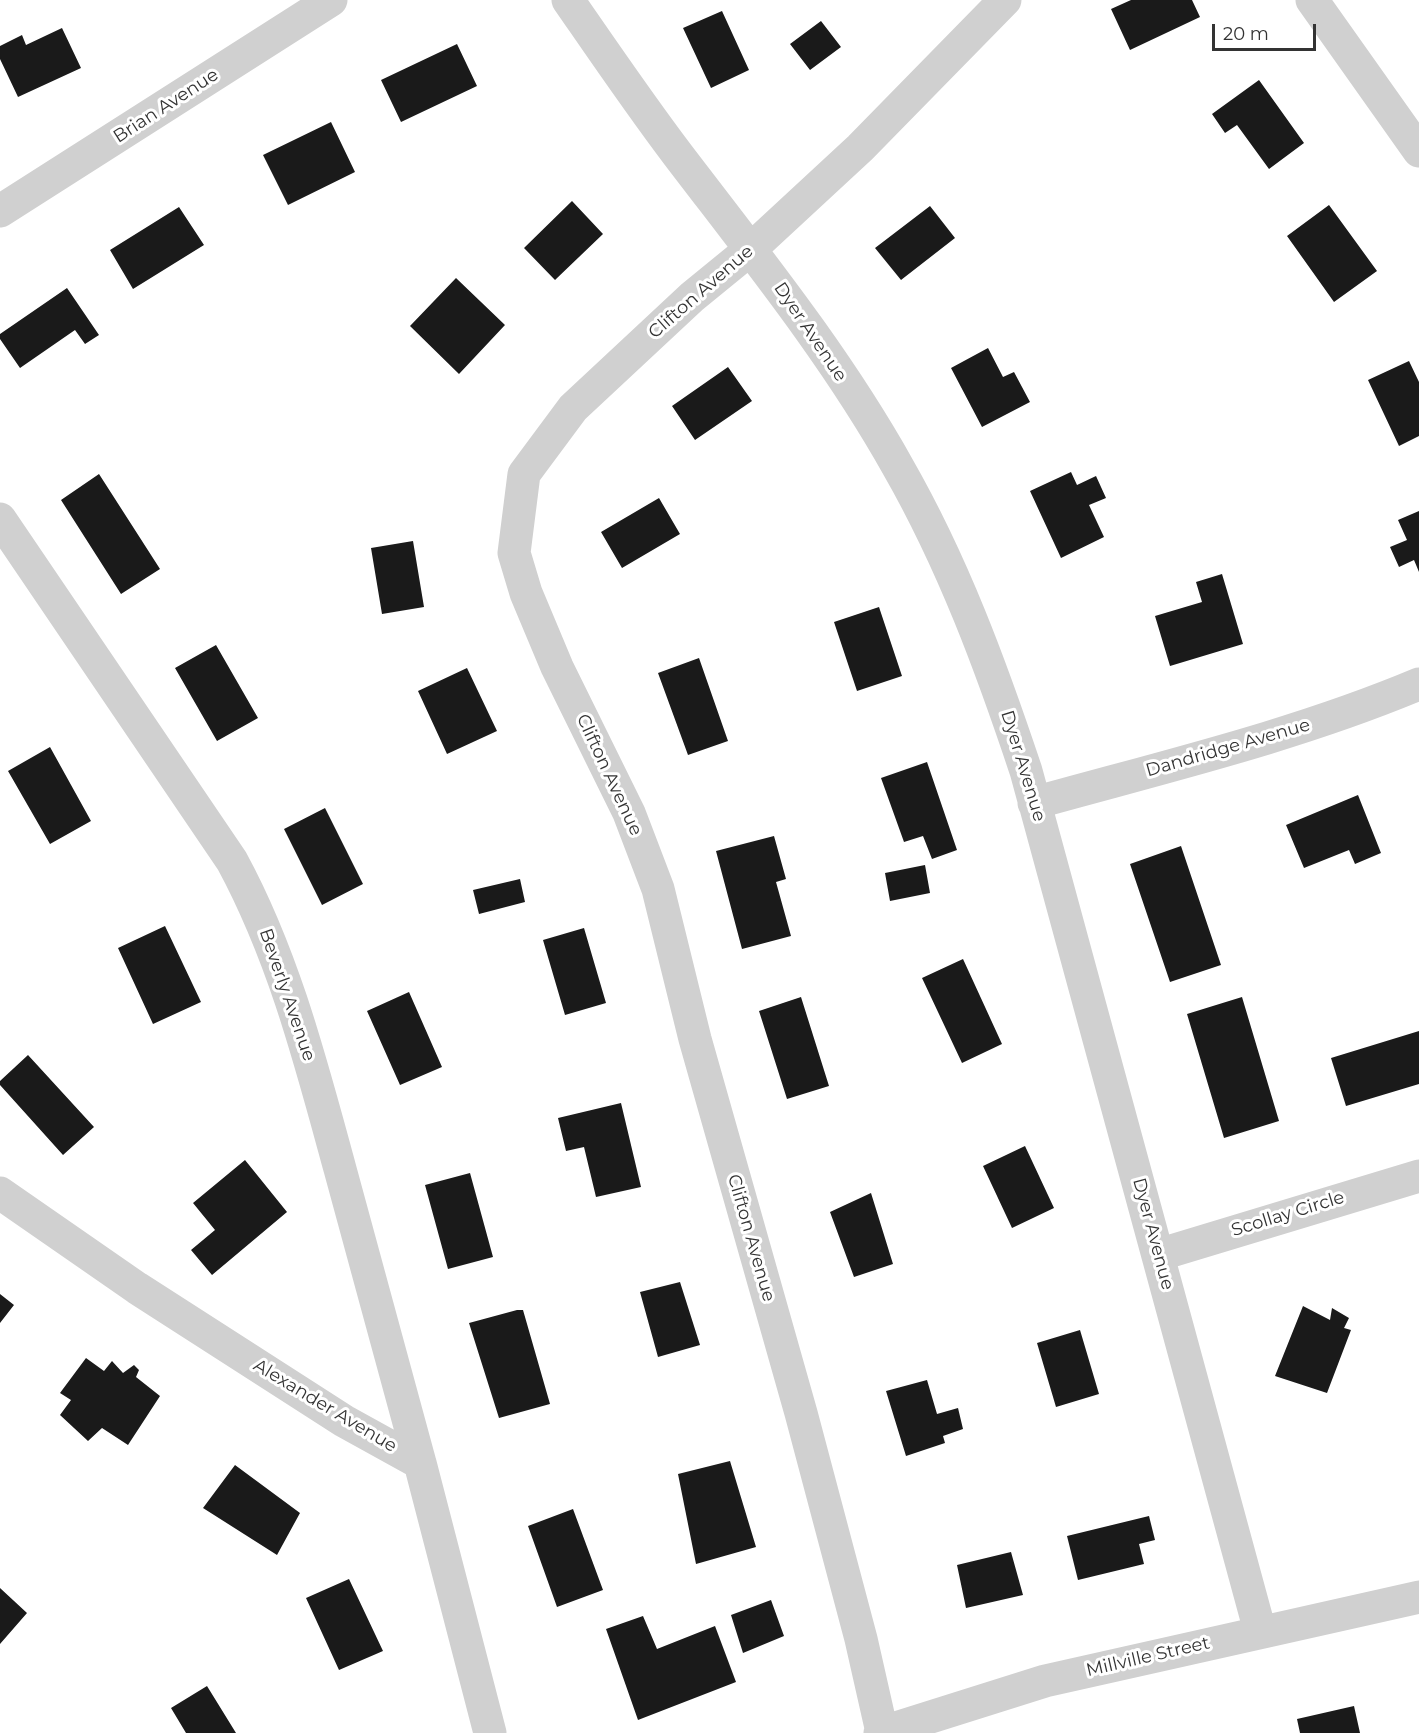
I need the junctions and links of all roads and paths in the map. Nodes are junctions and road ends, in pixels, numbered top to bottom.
1 (331, 0) edge
2 (568, 0) edge
3 (1005, 0) edge
4 (1312, 0) edge
5 (1419, 151) edge
6 (0, 211) edge
7 (752, 248) junction
8 (0, 519) edge
9 (1419, 684) edge
10 (1034, 803) junction
11 (1419, 1176) edge
12 (0, 1193) edge
13 (1158, 1255) junction
14 (420, 1463) junction
15 (1419, 1597) edge
16 (1260, 1631) junction
17 (490, 1733) edge
18 (881, 1733) edge

1 - 6 street, Brian Avenue
2 - 7 street, Dyer Avenue
3 - 7 street, Clifton Avenue
4 - 5 street
7 - 10 street, Dyer Avenue
7 - 18 street, Clifton Avenue
8 - 14 street, Beverly Avenue
9 - 10 street, Dandridge Avenue
10 - 13 street, Dyer Avenue
11 - 13 street, Scollay Circle
12 - 14 street, Alexander Avenue
13 - 16 street, Dyer Avenue
14 - 17 street
15 - 16 street, Millville Street
16 - 18 street, Millville Street

